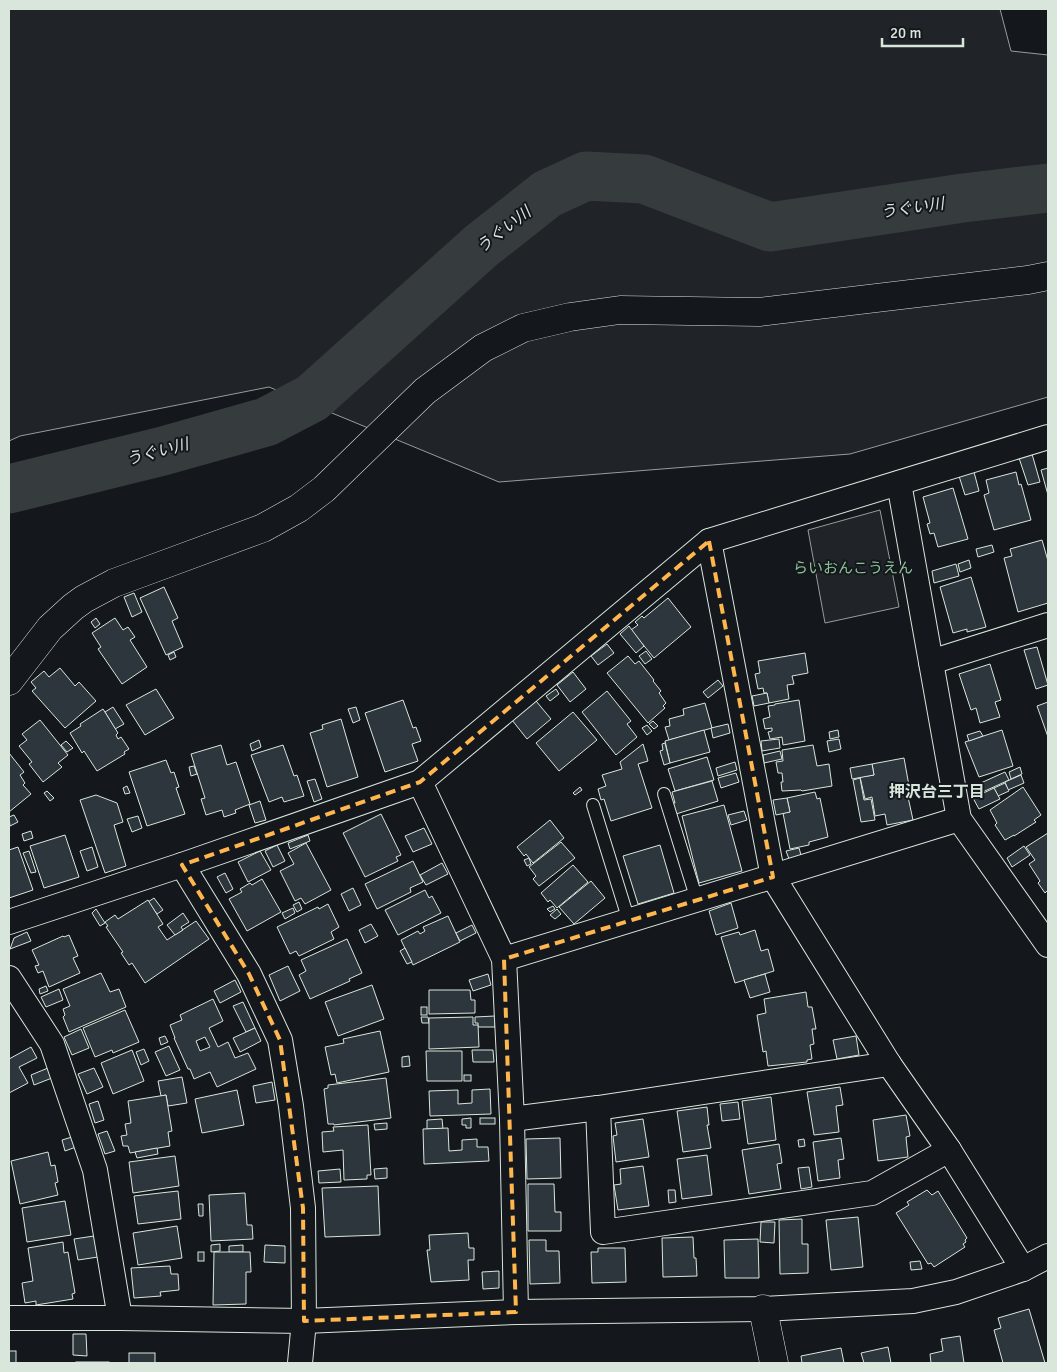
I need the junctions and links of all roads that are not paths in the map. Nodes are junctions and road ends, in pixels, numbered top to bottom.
1 (1048, 276) edge
2 (1048, 438) edge
3 (898, 484) junction
4 (709, 541) junction
5 (1048, 625) edge
6 (930, 662) junction
7 (9, 681) edge
8 (420, 782) junction
9 (664, 794) dead end
10 (593, 805) dead end
11 (959, 819) junction
12 (182, 865) junction
13 (773, 877) junction
14 (697, 900) junction
15 (629, 921) junction
16 (9, 922) edge
17 (1048, 945) edge
18 (504, 959) junction
19 (9, 978) edge
20 (890, 1064) junction
21 (598, 1108) junction
22 (512, 1119) junction
23 (949, 1150) junction
24 (1048, 1256) edge
25 (1023, 1269) junction
26 (763, 1309) junction
27 (516, 1312) junction
28 (9, 1318) edge
29 (120, 1318) junction
30 (304, 1320) junction
31 (300, 1363) edge
32 (774, 1363) edge

1 - 7 street
2 - 3 street
3 - 4 street
3 - 6 street
4 - 8 street
4 - 13 street
5 - 6 street
6 - 11 street
8 - 12 street
8 - 18 street
9 - 14 lane
10 - 15 lane
11 - 13 street
11 - 17 street
12 - 16 street
12 - 30 street
13 - 14 street
13 - 20 street
14 - 15 street
15 - 18 street
18 - 22 street
19 - 29 street
20 - 21 street
20 - 23 street
21 - 22 street
21 - 23 street
22 - 27 street
23 - 25 street
24 - 25 street
25 - 26 street
26 - 27 street
26 - 32 street
27 - 30 street
28 - 29 street
29 - 30 street
30 - 31 street

